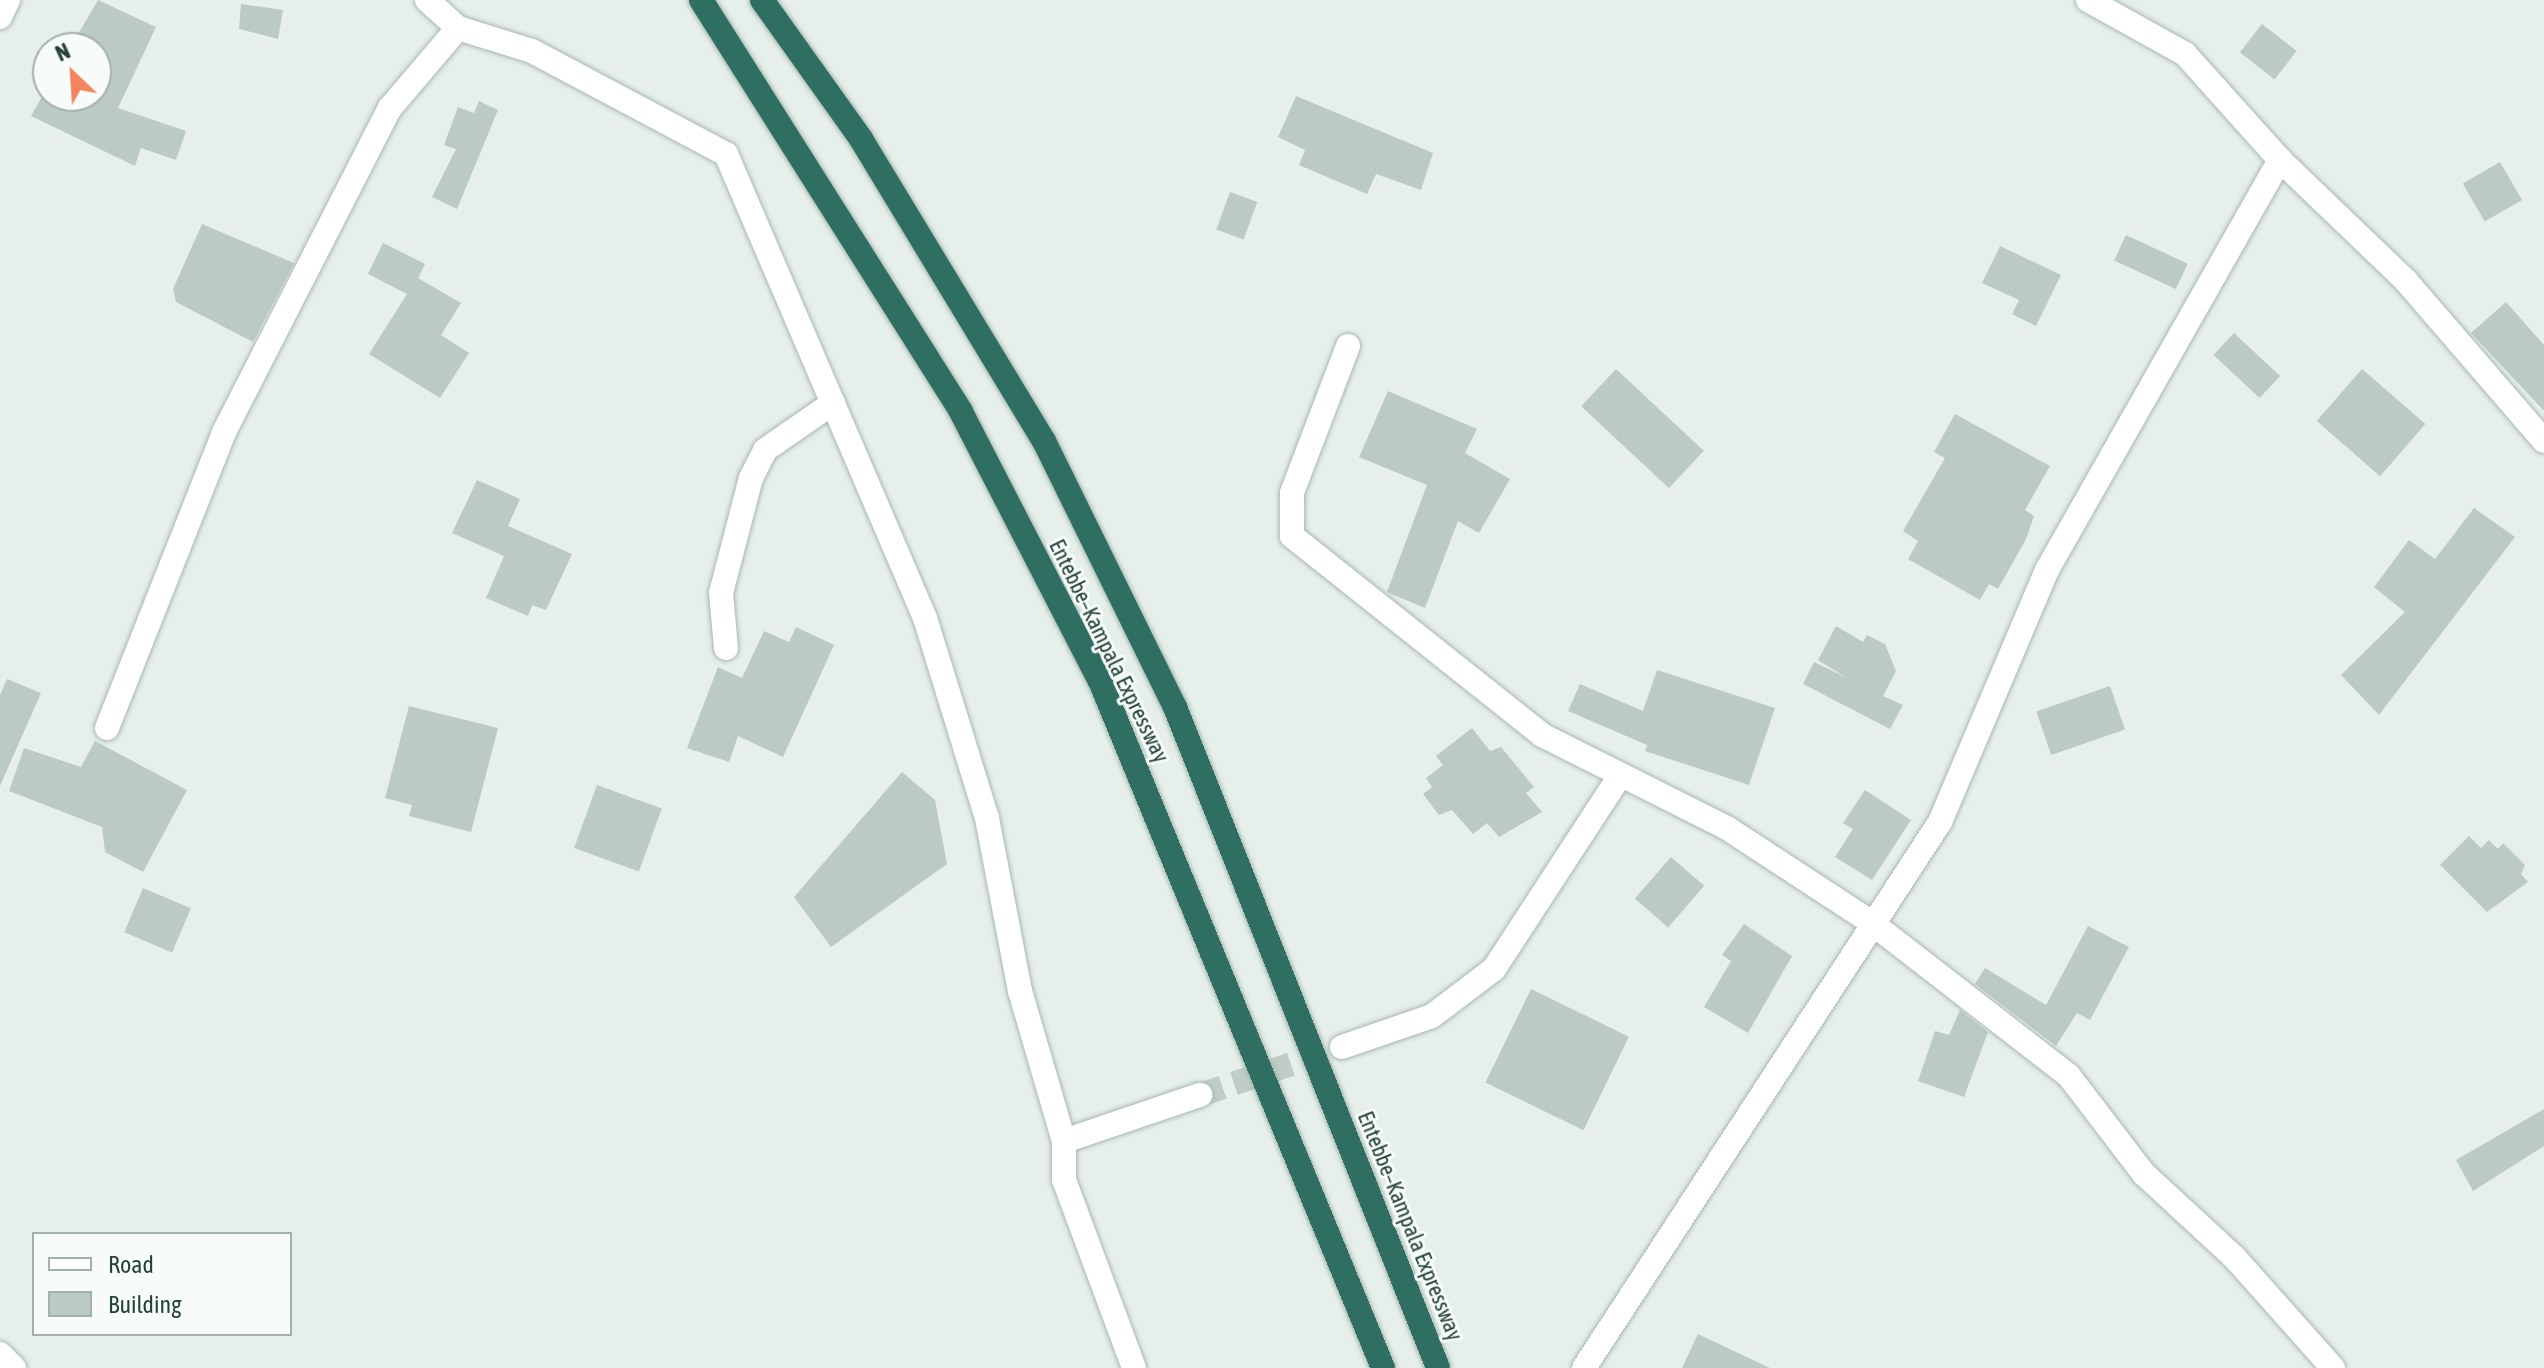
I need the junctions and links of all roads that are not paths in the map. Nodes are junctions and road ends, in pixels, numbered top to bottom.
1 (8, 0) edge
2 (427, 0) edge
3 (701, 0) edge
4 (762, 0) edge
5 (2088, 0) edge
6 (0, 17) edge
7 (458, 28) junction
8 (2280, 160) junction
9 (1348, 346) dead end
10 (833, 403) junction
11 (2544, 441) edge
12 (726, 648) dead end
13 (107, 728) dead end
14 (1619, 777) junction
15 (1872, 923) junction
16 (1342, 1047) tunnel mouth
17 (1200, 1095) tunnel mouth
18 (1064, 1141) junction
19 (0, 1354) edge
20 (14, 1368) edge
21 (1134, 1368) edge
22 (1383, 1368) edge
23 (1438, 1368) edge
24 (1584, 1368) edge
25 (2333, 1368) edge

1 - 6 street
2 - 7 street
3 - 22 highway, Entebbe–Kampala Expressway
4 - 23 highway, Entebbe–Kampala Expressway
5 - 8 street
7 - 10 street
7 - 13 street
8 - 11 street
8 - 15 street
9 - 14 street
10 - 12 street
10 - 18 street
14 - 15 street
14 - 16 street
15 - 24 street
15 - 25 street
17 - 18 street
18 - 21 street
19 - 20 street

